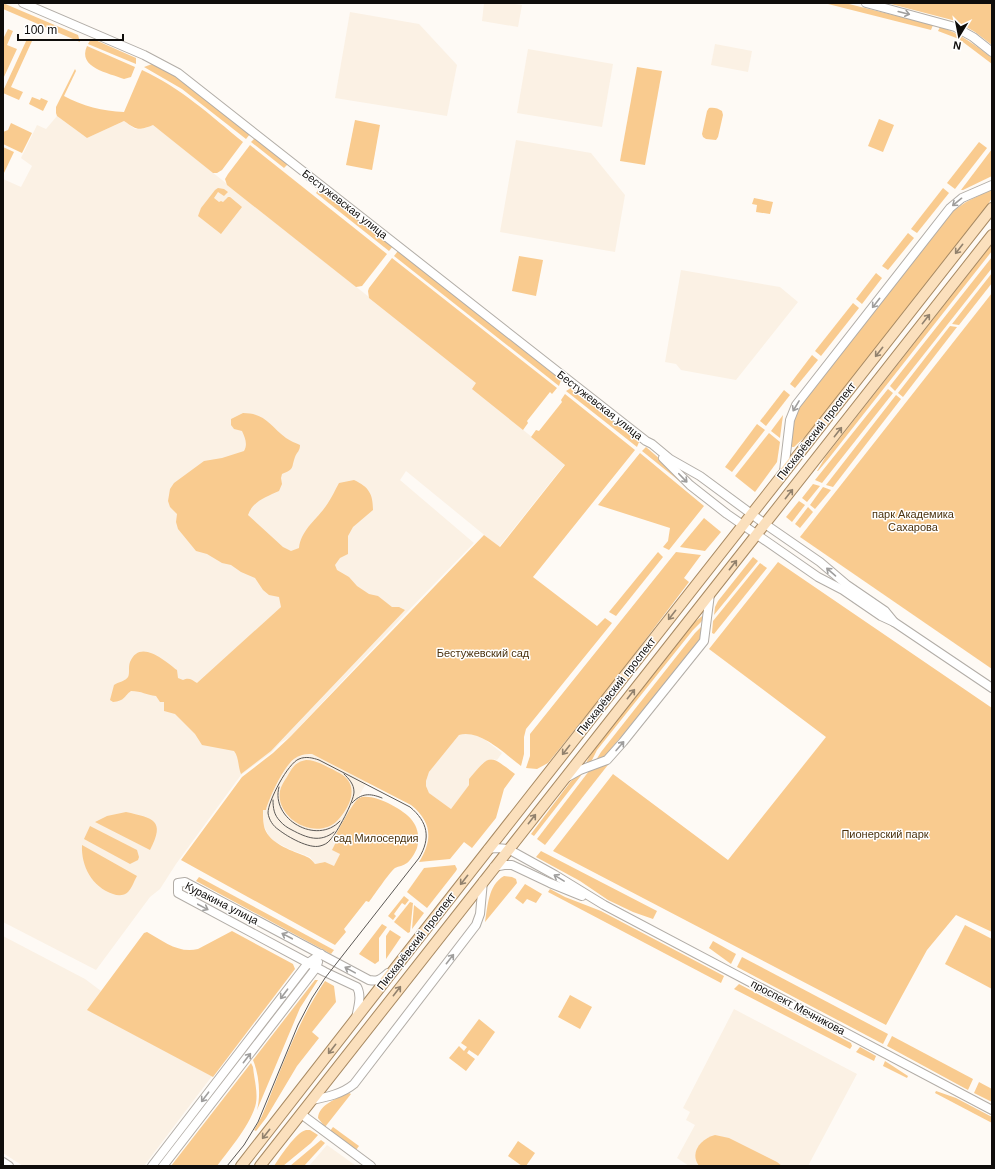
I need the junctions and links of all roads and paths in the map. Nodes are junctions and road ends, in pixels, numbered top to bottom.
1 (23, 3) edge
2 (866, 3) edge
3 (992, 52) edge
4 (992, 185) edge
5 (992, 208) edge
6 (992, 234) edge
7 (646, 441) junction
8 (784, 471) junction
9 (751, 514) junction
10 (765, 524) junction
11 (742, 525) junction
12 (757, 535) junction
13 (710, 594) junction
14 (894, 622) junction
15 (992, 688) edge
16 (564, 779) junction
17 (488, 849) junction
18 (508, 849) junction
19 (494, 867) junction
20 (483, 880) junction
21 (604, 905) junction
22 (321, 954) junction
23 (308, 963) junction
24 (396, 967) junction
25 (316, 968) junction
26 (356, 1018) junction
27 (312, 1100) junction
28 (992, 1110) edge
29 (301, 1114) junction
30 (3, 1162) edge
31 (9, 1166) edge
32 (152, 1166) edge
33 (163, 1166) edge
34 (241, 1166) edge
35 (260, 1166) edge
36 (371, 1166) edge

1 - 7 street, Бестужевская улица
2 -> 3 street
4 -> 8 street
5 -> 8 main road, Пискарёвский проспект
10 -> 6 main road, Пискарёвский проспект
7 - 9 street, Бестужевская улица
7 -> 11 street, Бестужевская улица
8 - 9 main road, Пискарёвский проспект
9 - 10 street, Бестужевская улица
9 - 11 main road, Пискарёвский проспект
10 - 12 main road, Пискарёвский проспект
14 -> 10 street, Бестужевская улица
11 - 12 street, Бестужевская улица
11 -> 17 main road, Пискарёвский проспект
13 -> 12 main road, Пискарёвский проспект
12 - 14 street, Бестужевская улица
16 -> 13 main road, Пискарёвский проспект
16 -> 13 street
14 - 15 street, Бестужевская улица
18 -> 16 main road, Пискарёвский проспект
17 - 18 street, проспект Мечникова
17 -> 24 main road, Пискарёвский проспект
18 - 19 main road, Пискарёвский проспект
21 -> 18 street, проспект Мечникова
19 - 20 main road, Пискарёвский проспект
19 - 21 street, проспект Мечникова
27 -> 20 main road, Пискарёвский проспект
27 -> 20 street
21 - 28 street, проспект Мечникова
22 - 23 street
22 -> 23 street, Куракина улица
24 -> 22 street, Куракина улица
22 - 25 street
23 - 25 street, Куракина улица
23 -> 32 street
24 - 26 main road, Пискарёвский проспект
25 - 26 street, Куракина улица
33 -> 25 street
26 -> 34 main road, Пискарёвский проспект
27 - 29 main road, Пискарёвский проспект
29 - 35 main road, Пискарёвский проспект
29 - 36 street
30 - 31 street

